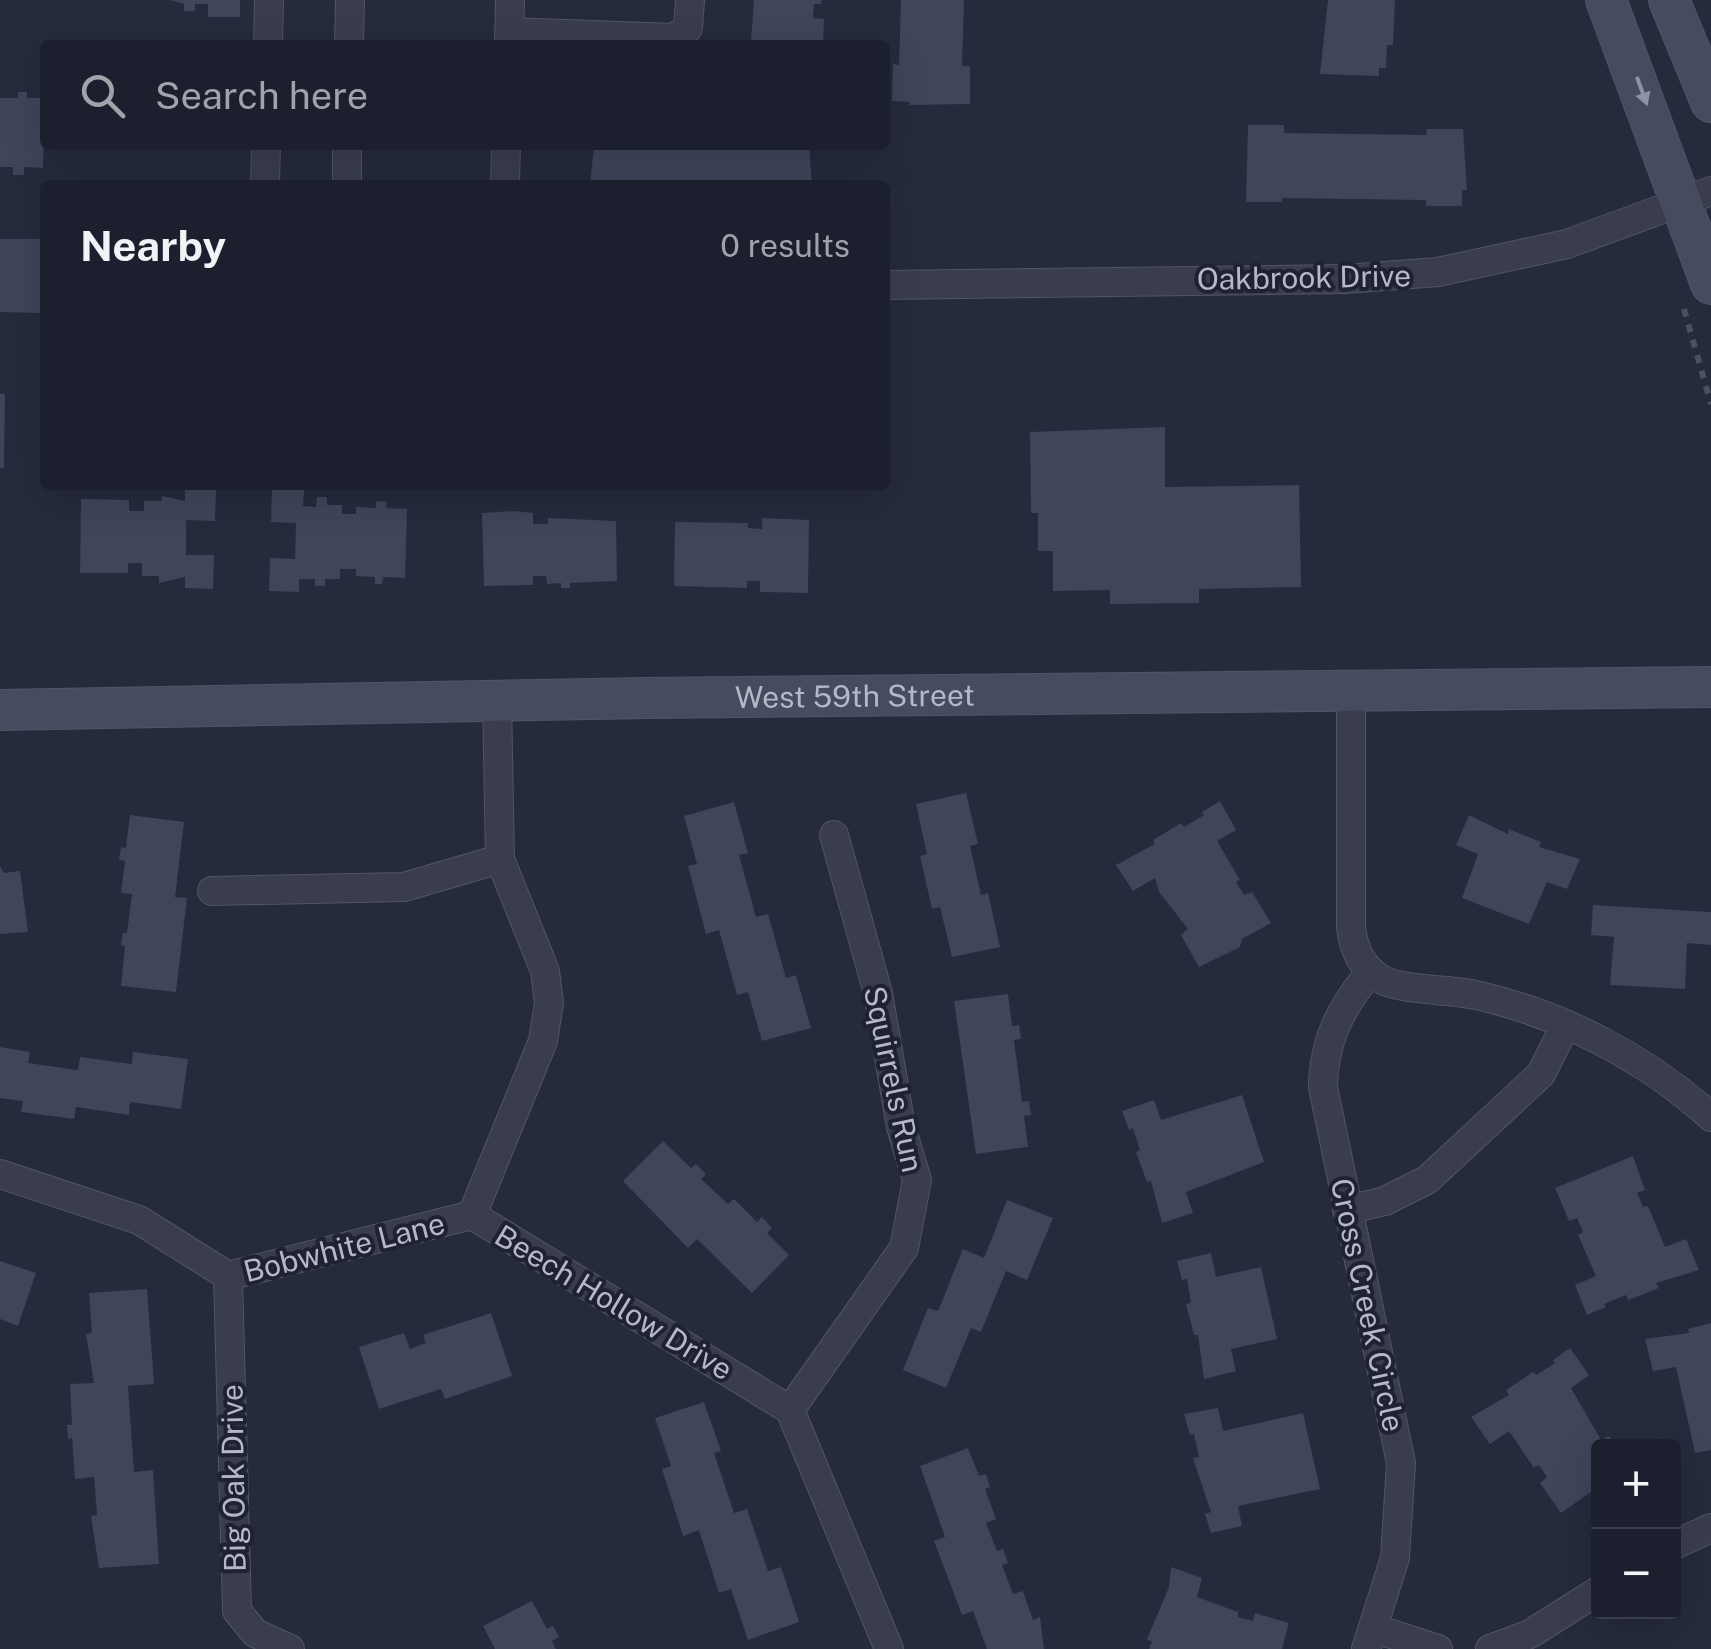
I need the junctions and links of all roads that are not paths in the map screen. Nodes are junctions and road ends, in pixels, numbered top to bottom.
1 (269, 0) edge
2 (350, 0) edge
3 (510, 0) edge
4 (690, 0) edge
5 (1606, 0) edge
6 (1670, 0) edge
7 (509, 38) edge
8 (268, 40) edge
9 (349, 40) edge
10 (1711, 102) edge
11 (266, 150) edge
12 (347, 150) edge
13 (506, 150) edge
14 (265, 180) edge
15 (347, 180) edge
16 (505, 180) edge
17 (1697, 197) edge
18 (890, 284) edge
19 (1711, 284) edge
20 (1711, 688) edge
21 (1351, 691) junction
22 (497, 701) junction
23 (0, 710) edge
24 (834, 835) dead end
25 (500, 859) junction
26 (212, 890) dead end
27 (1371, 971) junction
28 (1564, 1026) junction
29 (1711, 1116) edge
30 (0, 1174) edge
31 (1347, 1210) junction
32 (472, 1215) junction
33 (228, 1276) junction
34 (790, 1410) junction
35 (1711, 1528) edge
36 (1681, 1542) edge
37 (1591, 1595) edge
38 (1370, 1638) edge
39 (290, 1649) edge
40 (889, 1649) edge
41 (1438, 1649) edge
42 (1490, 1649) edge

1 - 8 street
2 - 9 street
3 - 7 street
4 - 7 street
5 -> 17 street
6 - 10 street
11 - 14 street
12 - 15 street
13 - 16 street
17 - 18 street, Oakbrook Drive
17 - 19 street
20 - 21 street, West 59th Street
21 - 22 street, West 59th Street
21 - 27 street
22 - 23 street, West 59th Street
22 - 25 street, Beech Hollow Drive
24 - 34 street, Squirrels Run
25 - 26 street
25 - 32 street, Beech Hollow Drive
27 - 28 street
27 - 31 street, Cross Creek Circle
28 - 29 street
28 - 31 street
30 - 33 street, Bobwhite Lane
31 - 38 street, Cross Creek Circle
32 - 33 street, Bobwhite Lane
32 - 34 street, Beech Hollow Drive
33 - 39 street, Big Oak Drive
34 - 40 street
35 - 36 street
37 - 42 street
38 - 41 street

